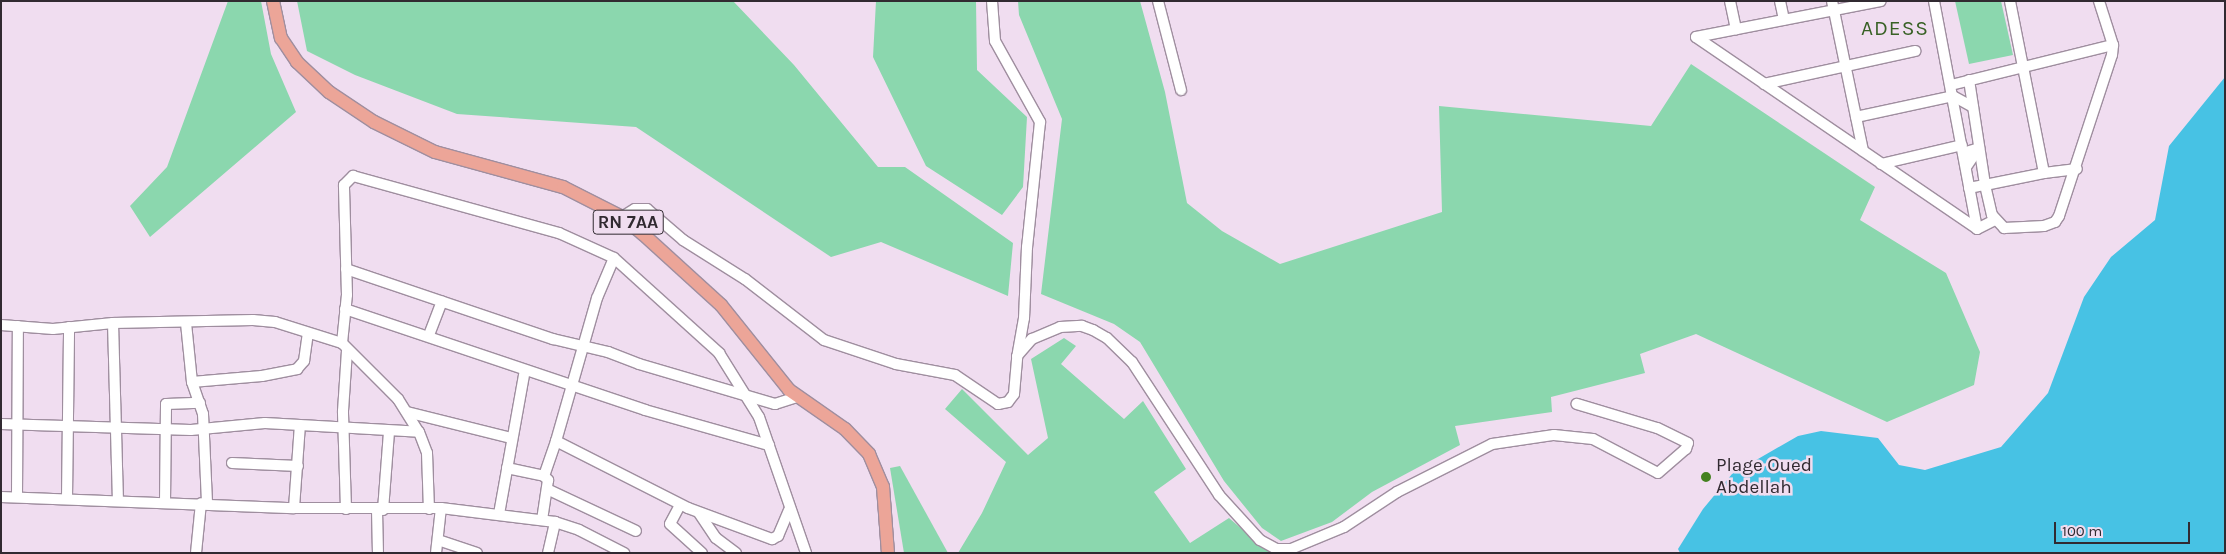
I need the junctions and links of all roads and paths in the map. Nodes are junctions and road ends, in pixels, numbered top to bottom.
1 (273, 1) edge
2 (992, 1) edge
3 (1158, 1) edge
4 (1730, 1) edge
5 (1780, 1) edge
6 (1881, 1) edge
7 (1934, 1) edge
8 (2010, 1) edge
9 (2099, 1) edge
10 (1833, 6) edge
11 (1784, 20) junction
12 (1736, 29) junction
13 (2113, 45) junction
14 (1915, 51) dead end
15 (1846, 66) junction
16 (2023, 69) junction
17 (1969, 80) junction
18 (1764, 84) junction
19 (1181, 90) dead end
20 (1952, 90) junction
21 (1973, 107) junction
22 (1856, 118) junction
23 (1979, 148) junction
24 (1863, 151) junction
25 (1966, 156) junction
26 (1881, 164) junction
27 (1982, 166) junction
28 (2077, 169) junction
29 (2044, 173) junction
30 (1985, 185) junction
31 (1969, 188) junction
32 (622, 217) junction
33 (1995, 220) junction
34 (1976, 229) junction
35 (614, 258) junction
36 (346, 269) junction
37 (442, 301) junction
38 (346, 309) junction
39 (186, 323) junction
40 (113, 324) junction
41 (1, 325) edge
42 (18, 326) junction
43 (69, 327) junction
44 (308, 333) junction
45 (429, 335) junction
46 (344, 347) junction
47 (584, 348) junction
48 (1017, 356) junction
49 (525, 370) junction
50 (192, 382) junction
51 (572, 386) junction
52 (746, 394) junction
53 (797, 397) junction
54 (200, 403) junction
55 (1577, 404) dead end
56 (408, 412) junction
57 (1, 424) edge
58 (16, 425) junction
59 (66, 425) junction
60 (300, 425) junction
61 (114, 426) junction
62 (344, 428) junction
63 (164, 429) junction
64 (203, 429) junction
65 (389, 432) junction
66 (419, 432) junction
67 (511, 438) junction
68 (556, 441) junction
69 (769, 445) junction
70 (232, 464) dead end
71 (298, 466) junction
72 (507, 468) junction
73 (544, 476) junction
74 (549, 490) junction
75 (1, 497) edge
76 (17, 497) junction
77 (67, 498) junction
78 (118, 501) junction
79 (166, 502) junction
80 (204, 503) junction
81 (680, 505) junction
82 (294, 508) junction
83 (442, 508) junction
84 (346, 509) junction
85 (429, 509) junction
86 (380, 510) junction
87 (789, 510) junction
88 (699, 513) junction
89 (499, 514) junction
90 (542, 520) junction
91 (555, 522) junction
92 (636, 531) dead end
93 (438, 540) junction
94 (456, 549) edge
95 (801, 550) edge
96 (196, 553) edge
97 (378, 553) edge
98 (436, 553) edge
99 (477, 553) edge
100 (548, 553) edge
101 (624, 553) edge
102 (702, 553) edge
103 (736, 553) edge
104 (888, 553) edge

1 - 32 main road, RN 7AA
2 - 48 street
3 - 19 street
4 - 12 street
5 - 11 street
6 - 10 street
7 - 20 street
8 - 16 street
9 - 13 street
10 - 11 street
10 - 15 street
11 - 12 street
12 - 18 street
13 - 16 street
13 - 28 street
14 - 15 street
15 - 18 street
15 - 22 street
16 - 17 street
16 - 29 street
17 - 20 street
17 - 21 street
18 - 24 street
20 - 21 street
20 - 22 street
20 - 25 street
21 - 23 street
22 - 24 street
23 - 25 street
23 - 27 street
24 - 26 street
25 - 26 street
25 - 27 street
25 - 31 street
26 - 34 street
27 - 30 street
28 - 29 street
28 - 33 street
29 - 30 street
30 - 31 street
30 - 33 street
31 - 34 street
32 - 48 street
32 - 53 main road, RN 7AA
33 - 34 street
35 - 36 street
35 - 47 street
35 - 52 street
36 - 37 street
36 - 38 street
37 - 45 street
37 - 47 street
38 - 45 street
38 - 46 street
39 - 40 street
39 - 44 street
39 - 50 street
40 - 43 street
40 - 61 street
41 - 42 street
42 - 43 street
42 - 58 street
43 - 59 street
44 - 46 street
44 - 50 street
45 - 49 street
46 - 56 street
46 - 62 street
47 - 51 street
47 - 52 street
48 - 55 street
49 - 51 street
49 - 67 street
50 - 54 street
51 - 68 street
51 - 69 street
52 - 53 street
52 - 69 street
53 - 104 main road, RN 7AA
54 - 63 street
54 - 64 street
56 - 66 street
56 - 67 street
57 - 58 street
58 - 59 street
58 - 76 street
59 - 61 street
59 - 77 street
60 - 62 street
60 - 64 street
60 - 71 street
61 - 63 street
61 - 78 street
62 - 65 street
62 - 84 street
63 - 64 street
63 - 79 street
64 - 80 street
65 - 66 street
65 - 86 street
66 - 85 street
67 - 72 street
68 - 73 street
68 - 81 street
69 - 87 street
70 - 71 street
71 - 82 street
72 - 73 street
72 - 89 street
73 - 74 street
74 - 90 street
74 - 92 street
75 - 76 street
76 - 77 street
77 - 78 street
78 - 79 street
79 - 80 street
80 - 82 street
80 - 96 street
81 - 88 street
81 - 102 street
82 - 84 street
83 - 85 street
83 - 89 street
83 - 93 street
84 - 86 street
85 - 86 street
86 - 97 street
87 - 88 street
87 - 95 street
88 - 103 street
89 - 90 street
90 - 91 street
91 - 100 street
91 - 101 street
93 - 94 street
93 - 98 street
94 - 99 street

